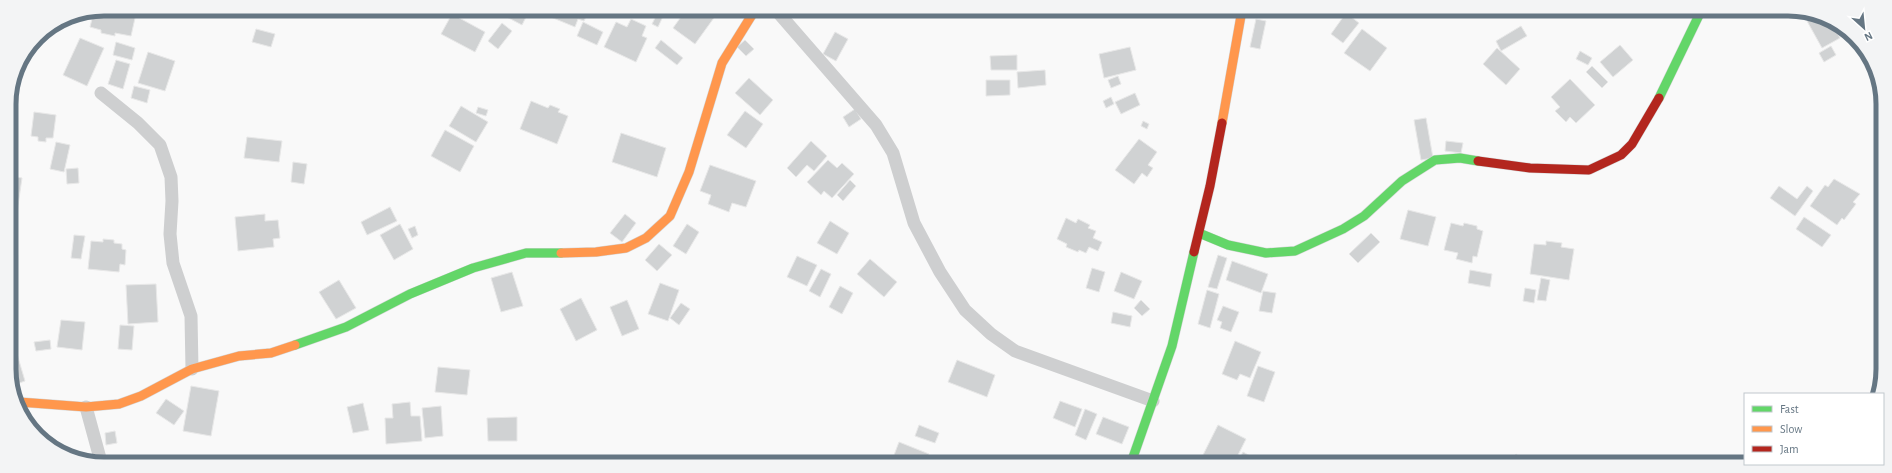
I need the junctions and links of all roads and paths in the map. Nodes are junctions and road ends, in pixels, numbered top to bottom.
1 (751, 16) edge
2 (781, 16) edge
3 (1241, 16) edge
4 (1698, 16) edge
5 (102, 93) dead end
6 (1199, 234) junction
7 (192, 369) junction
8 (1153, 401) junction
9 (23, 402) edge
10 (86, 407) junction
11 (99, 457) edge
12 (1133, 457) edge

1 - 7 street
2 - 8 street
3 - 6 street
4 - 6 street
5 - 7 street
6 - 8 street
7 - 10 street
8 - 12 street
9 - 10 street
10 - 11 street

